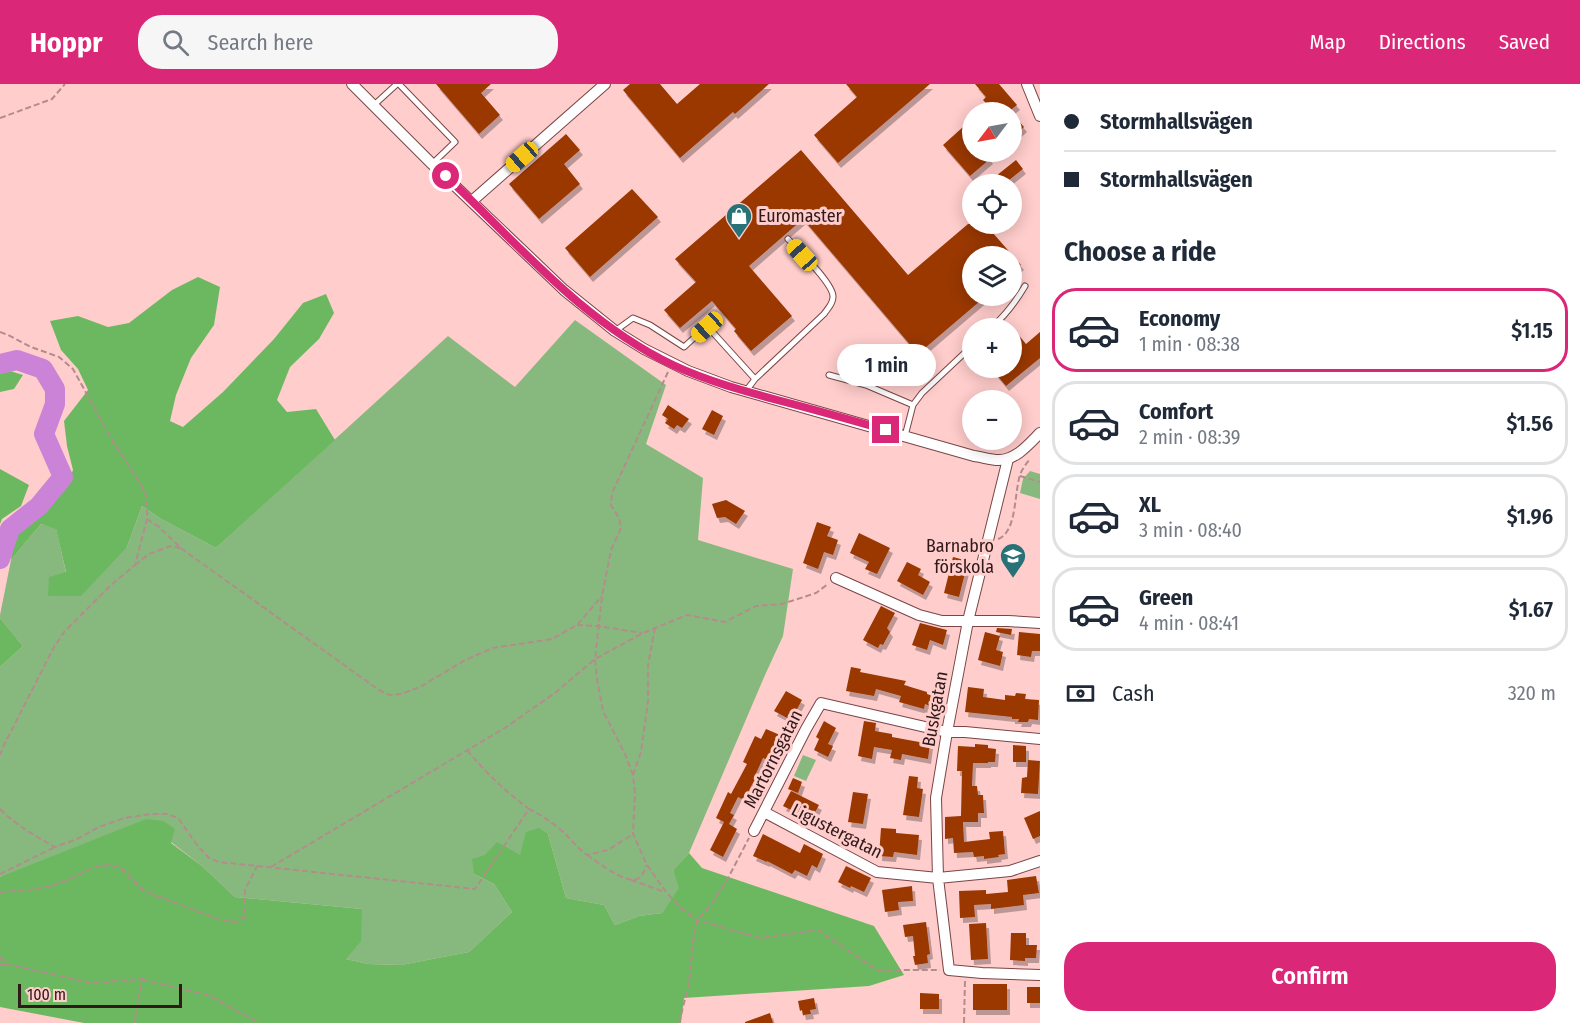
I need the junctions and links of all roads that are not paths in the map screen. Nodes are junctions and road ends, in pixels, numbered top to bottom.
1 (352, 84) edge
2 (398, 84) edge
3 (605, 84) edge
4 (1027, 84) edge
5 (373, 105) junction
6 (1040, 116) edge
7 (432, 164) junction
8 (472, 201) junction
9 (788, 240) dead end
10 (1025, 286) dead end
11 (1003, 318) edge
12 (615, 331) junction
13 (962, 355) edge
14 (829, 375) dead end
15 (755, 380) junction
16 (746, 391) junction
17 (913, 405) junction
18 (1040, 433) edge
19 (904, 436) junction
20 (1008, 459) junction
21 (836, 578) road end
22 (968, 621) junction
23 (1040, 623) edge
24 (947, 732) junction
25 (1040, 739) edge
26 (764, 812) junction
27 (754, 831) road end
28 (1040, 861) edge
29 (938, 878) junction
30 (1040, 975) edge

1 - 5 street
2 - 5 lane
2 - 7 lane
3 - 8 street
4 - 6 street
5 - 7 street
7 - 8 street
8 - 12 street
9 - 15 lane
10 - 11 lane
12 - 15 lane
12 - 16 street
13 - 17 lane
14 - 17 lane
15 - 16 lane
16 - 19 street
17 - 19 lane
18 - 20 street
19 - 20 street
20 - 22 street, Buskgatan
21 - 22 street
22 - 23 street
22 - 24 street, Buskgatan
24 - 25 street
24 - 26 street, Martornsgatan
24 - 29 street, Buskgatan
26 - 27 street, Martornsgatan
26 - 29 street, Ligustergatan
28 - 29 street, Ligustergatan
29 - 30 street, Buskgatan

